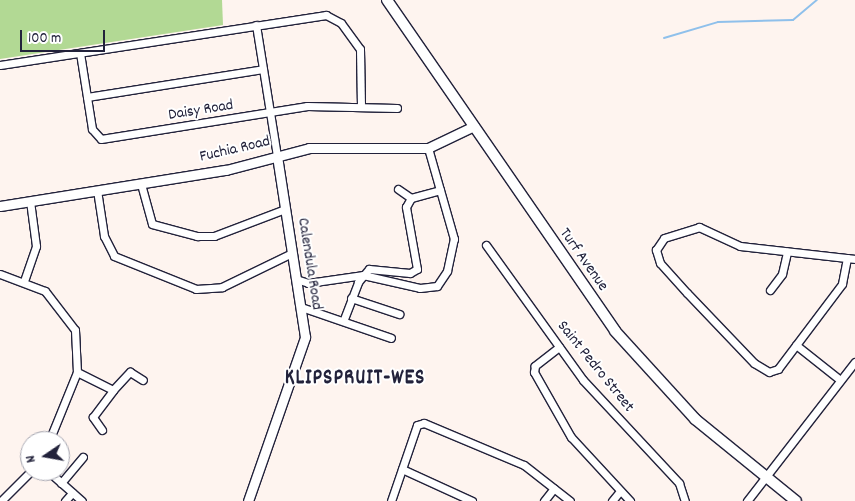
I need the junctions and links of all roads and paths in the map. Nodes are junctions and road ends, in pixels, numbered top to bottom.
1 (387, 0) edge
2 (256, 25) junction
3 (80, 53) junction
4 (0, 65) edge
5 (263, 69) junction
6 (87, 97) junction
7 (361, 107) junction
8 (397, 108) dead end
9 (270, 114) junction
10 (474, 126) junction
11 (428, 148) junction
12 (277, 156) junction
13 (141, 184) junction
14 (398, 189) dead end
15 (97, 190) junction
16 (440, 190) junction
17 (411, 198) junction
18 (30, 201) junction
19 (0, 206) edge
20 (285, 209) junction
21 (486, 245) dead end
22 (787, 252) junction
23 (292, 253) junction
24 (847, 258) junction
25 (855, 259) edge
26 (0, 274) edge
27 (363, 275) junction
28 (296, 279) junction
29 (24, 281) junction
30 (770, 290) dead end
31 (351, 298) junction
32 (301, 306) junction
33 (399, 314) dead end
34 (344, 319) junction
35 (391, 338) dead end
36 (796, 345) junction
37 (559, 347) junction
38 (855, 362) edge
39 (77, 372) junction
40 (143, 380) dead end
41 (840, 380) junction
42 (113, 390) junction
43 (102, 430) dead end
44 (53, 431) edge
45 (83, 458) dead end
46 (402, 469) junction
47 (765, 478) junction
48 (23, 481) edge
49 (61, 483) joint
50 (554, 488) junction
51 (620, 491) junction
52 (72, 493) junction
53 (1, 501) edge
54 (65, 501) edge
55 (82, 501) edge
56 (248, 501) edge
57 (391, 501) edge
58 (472, 501) edge
59 (544, 501) edge
60 (570, 501) edge
61 (612, 501) edge
62 (630, 501) edge
63 (685, 501) edge
64 (747, 501) edge
65 (796, 501) edge

1 - 10 main road, Turf Avenue
2 - 3 street
2 - 5 street, Calendula Road
2 - 7 street
3 - 4 street
3 - 6 street, Daisy Road
5 - 6 street
5 - 9 street, Calendula Road
6 - 9 street, Daisy Road
7 - 8 street, Daisy Road
7 - 9 street, Daisy Road
9 - 12 street, Calendula Road
10 - 11 street, Fuchia Road
10 - 47 main road, Turf Avenue
11 - 12 street, Fuchia Road
11 - 16 street
12 - 13 street, Fuchia Road
12 - 20 street, Calendula Road
13 - 15 street, Fuchia Road
13 - 20 street
14 - 17 street
15 - 18 street, Fuchia Road
15 - 23 street
16 - 17 street
16 - 27 street
17 - 27 street
18 - 19 street, Fuchia Road
18 - 29 street
20 - 23 street, Calendula Road
21 - 37 street, Saint Pedro Street
22 - 24 street
22 - 30 street
22 - 36 street
23 - 28 street, Calendula Road
24 - 25 street
24 - 36 street
26 - 29 street
27 - 28 street
27 - 31 street
28 - 32 street, Calendula Road
29 - 39 street
31 - 33 street
31 - 34 street
32 - 34 street
32 - 56 street, Calendula Road
34 - 35 street
36 - 41 street
37 - 51 street
37 - 63 street, Saint Pedro Street
38 - 41 street
39 - 42 street
39 - 44 street
40 - 42 street
41 - 47 street
42 - 43 street
45 - 49 street
46 - 50 street
46 - 57 street
46 - 58 street
47 - 64 street
47 - 65 main road, Turf Avenue
48 - 53 street
49 - 52 street
50 - 59 street
50 - 60 street
51 - 61 street
51 - 62 street
52 - 54 street
52 - 55 street

